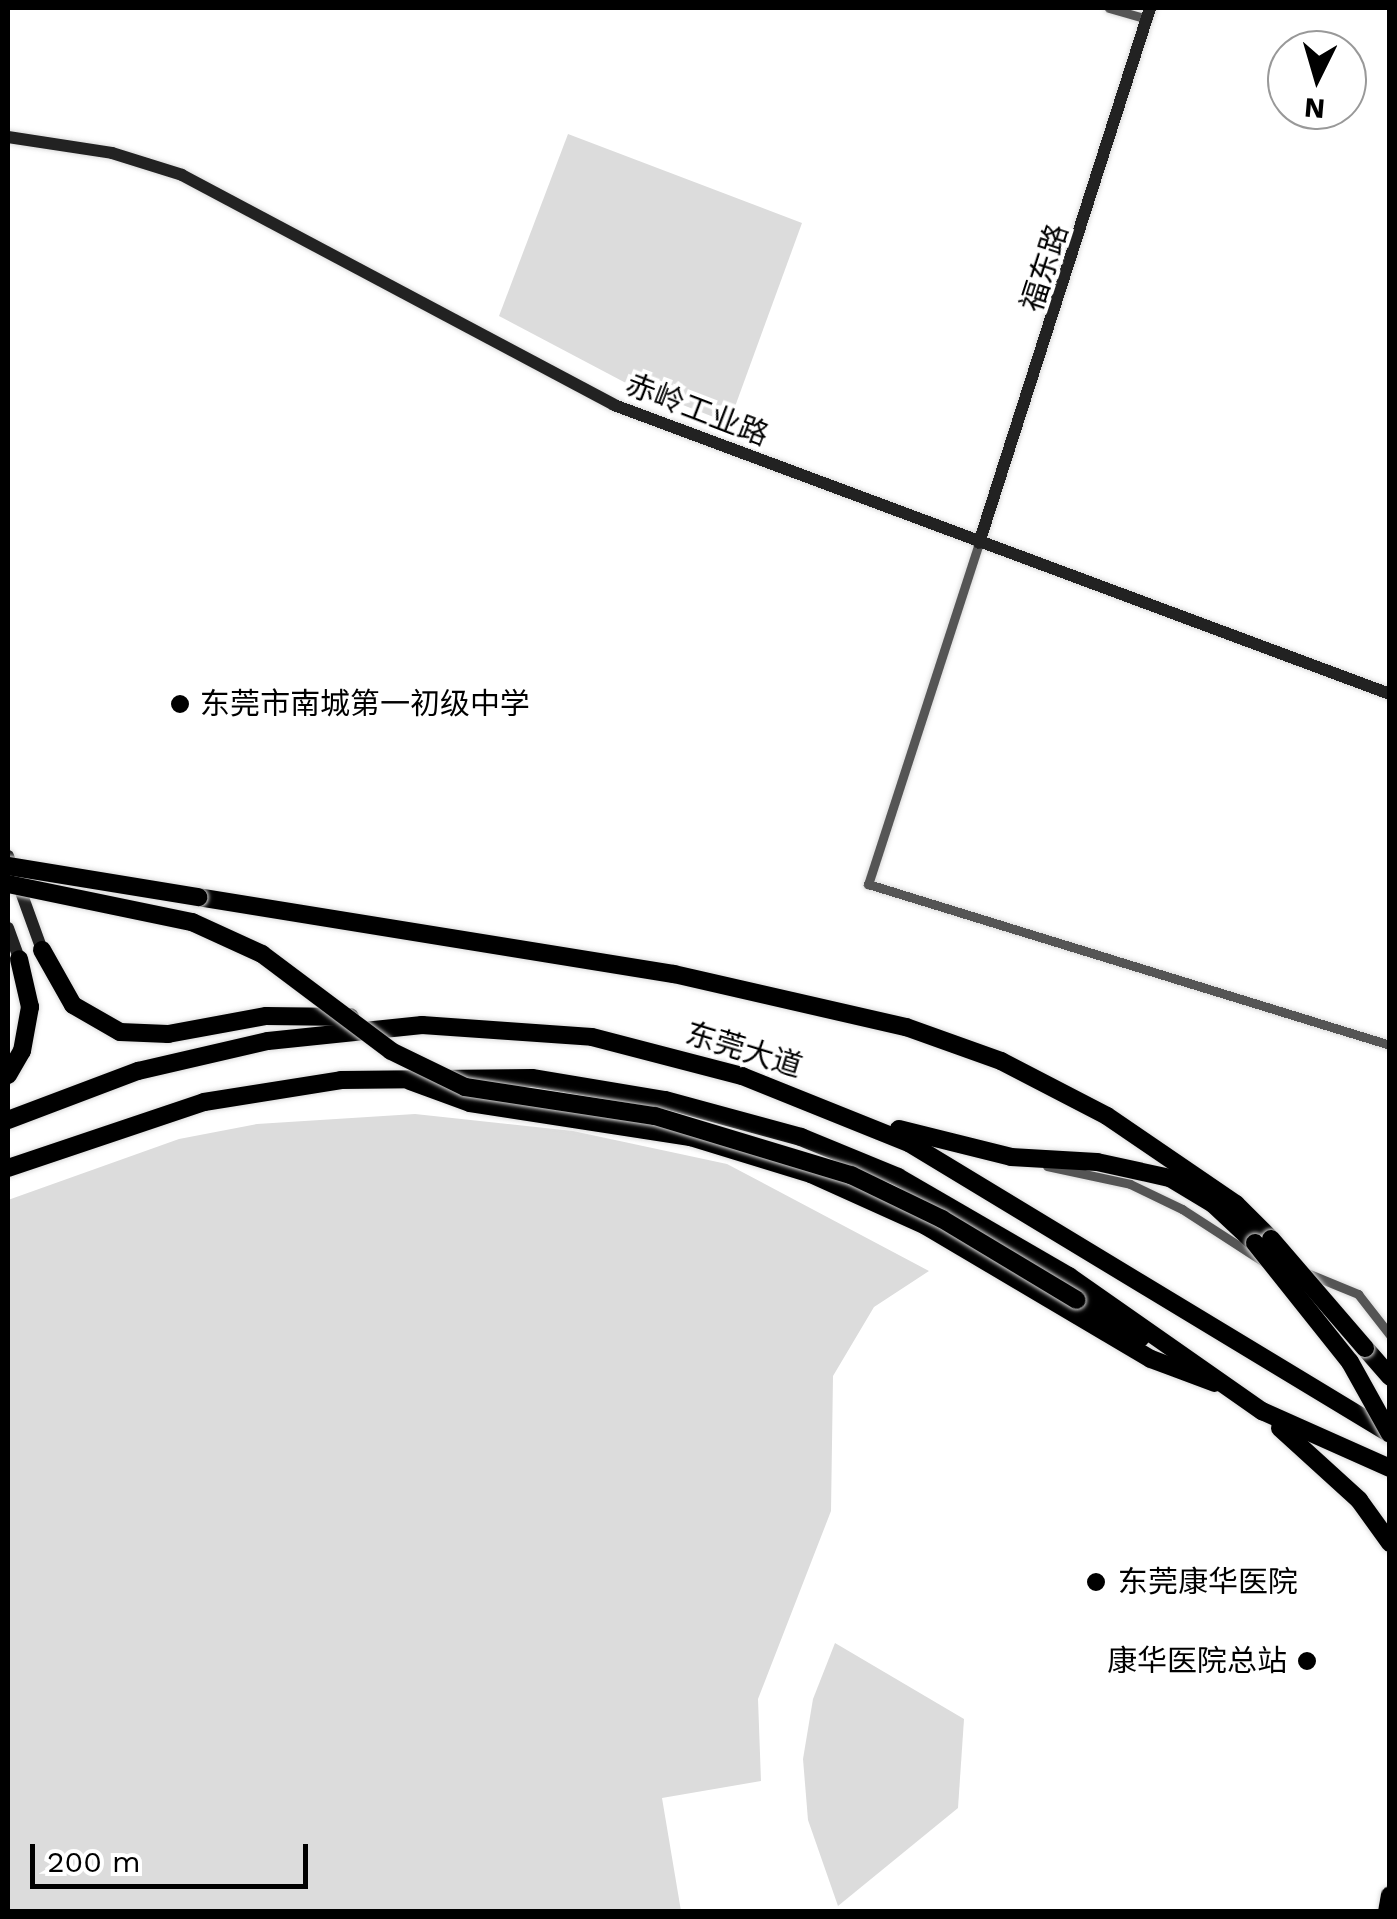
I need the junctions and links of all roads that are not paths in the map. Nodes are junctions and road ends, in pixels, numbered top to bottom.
1 (1109, 8) edge
2 (1148, 13) edge
3 (8, 137) edge
4 (979, 543) junction
5 (1390, 694) edge
6 (8, 856) edge
7 (8, 866) edge
8 (8, 884) edge
9 (8, 928) edge
10 (42, 950) joint
11 (19, 959) joint
12 (415, 1026) junction
13 (1390, 1045) edge
14 (8, 1075) edge
15 (395, 1076) junction
16 (817, 1102) junction
17 (8, 1120) edge
18 (1160, 1151) junction
19 (1011, 1157) junction
20 (8, 1168) edge
21 (1213, 1204) junction
22 (1263, 1241) junction
23 (1390, 1334) edge
24 (1390, 1377) edge
25 (1224, 1386) junction
26 (1240, 1397) junction
27 (1390, 1434) edge
28 (1390, 1468) edge
29 (1390, 1543) edge
30 (1390, 1895) edge
31 (1387, 1912) edge

1 - 2 street
2 - 4 street, 福东路
3 - 4 street, 赤岭工业路
4 - 5 street, 赤岭工业路
4 - 13 street
6 - 10 street
7 - 18 highway, bridge
8 - 25 highway, bridge
9 - 11 street
10 - 12 highway
11 - 14 highway
12 - 16 highway, 东莞大道
12 - 17 highway, 东莞大道
15 - 20 highway
15 - 25 highway
15 - 25 highway
16 - 19 highway
16 - 27 highway, 东莞大道
18 - 21 highway
18 - 22 highway
19 - 21 highway
19 - 23 street
21 - 22 highway
22 - 24 highway, bridge
22 - 27 highway, bridge
25 - 26 highway
26 - 28 highway
26 - 29 highway
30 - 31 highway

